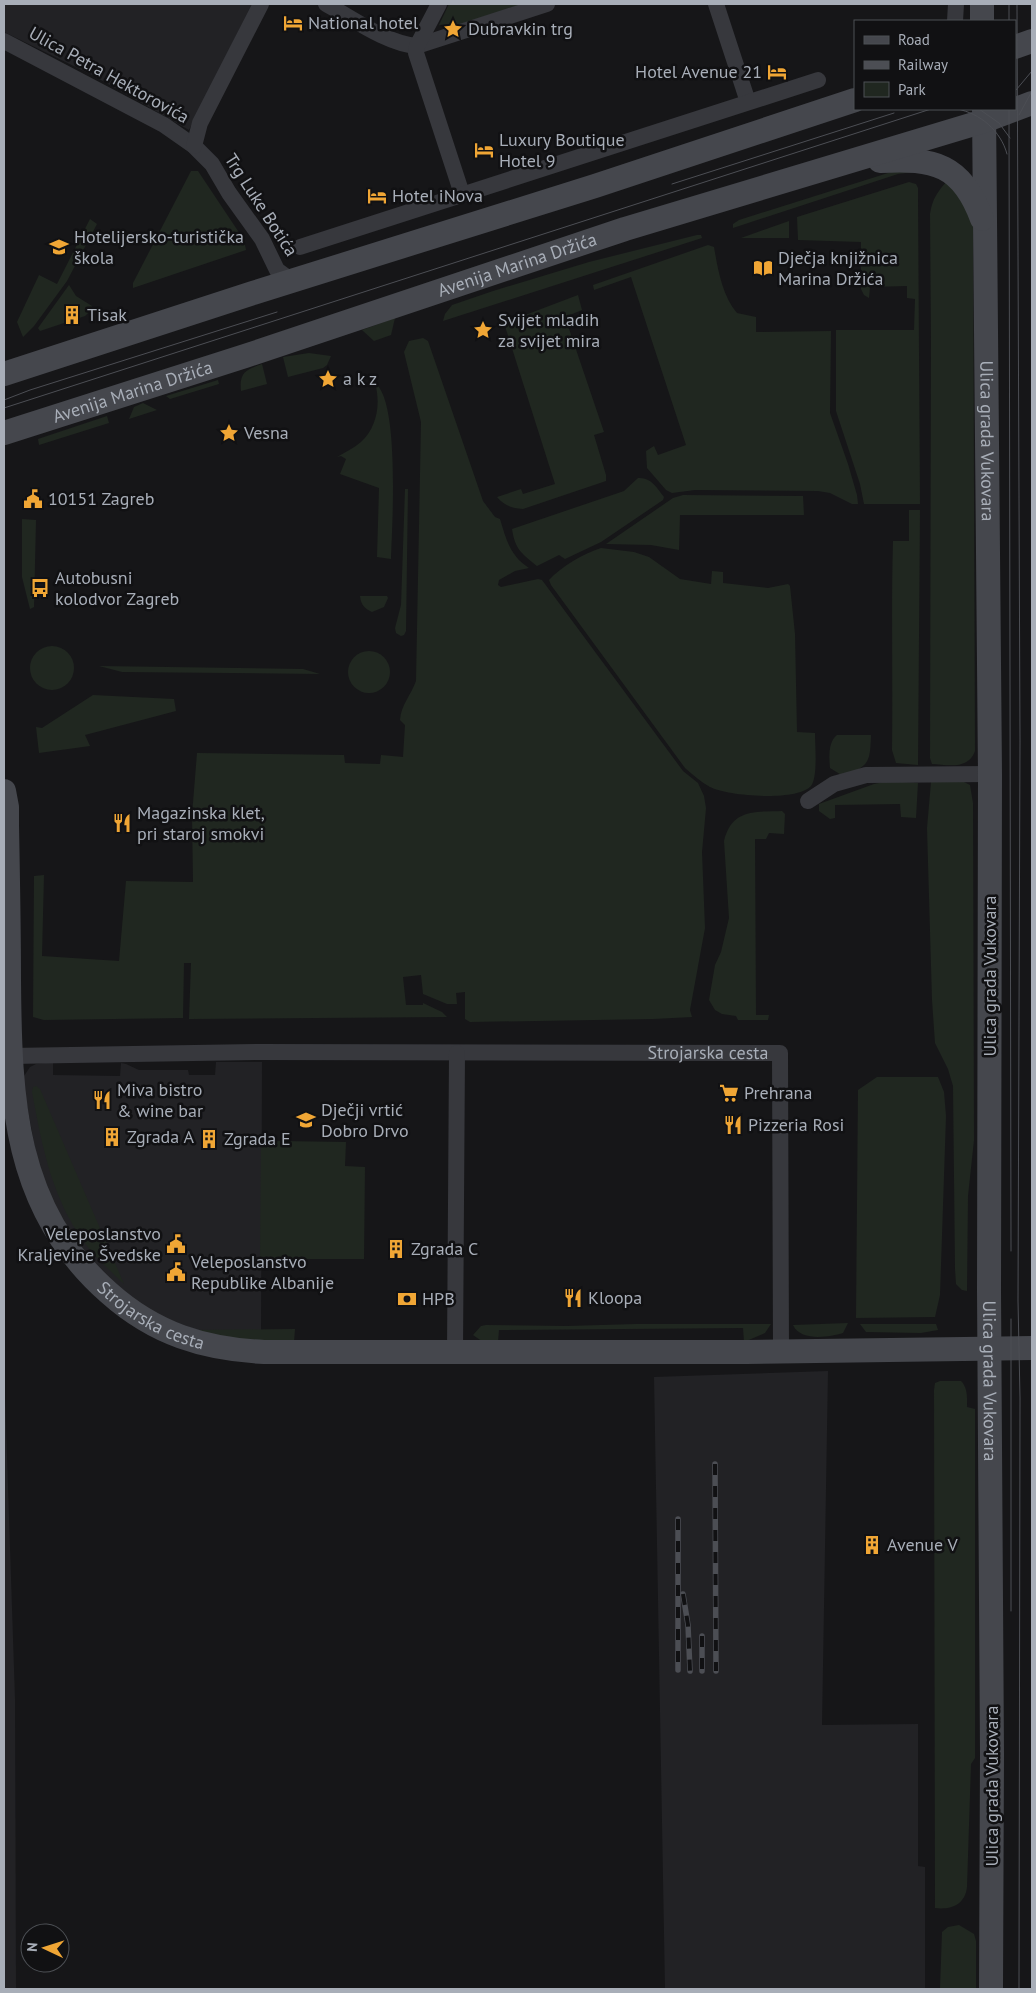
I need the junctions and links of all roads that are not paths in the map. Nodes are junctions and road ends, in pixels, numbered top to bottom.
1 (262, 4) edge
2 (326, 4) edge
3 (439, 4) edge
4 (547, 4) edge
5 (716, 4) edge
6 (956, 4) edge
7 (982, 4) edge
8 (954, 20) edge
9 (982, 20) edge
10 (1032, 40) edge
11 (4, 41) edge
12 (417, 46) junction
13 (1016, 46) edge
14 (818, 80) dead end
15 (854, 100) edge
16 (748, 102) junction
17 (1032, 103) edge
18 (1016, 107) edge
19 (1004, 110) edge
20 (984, 115) edge
21 (194, 146) junction
22 (843, 162) junction
23 (462, 194) junction
24 (986, 238) junction
25 (300, 247) dead end
26 (297, 281) junction
27 (4, 374) edge
28 (4, 433) edge
29 (990, 774) junction
30 (4, 791) edge
31 (808, 801) dead end
32 (458, 1053) junction
33 (10, 1056) junction
34 (990, 1348) junction
35 (1032, 1348) edge
36 (781, 1351) junction
37 (455, 1352) junction
38 (991, 1989) edge

1 - 21 street
2 - 12 street
3 - 12 street
4 - 12 street
5 - 16 street
6 - 8 street
7 - 9 main road
10 - 13 main road
11 - 21 street, Ulica Petra Hektorovića
12 - 23 street
14 - 16 street
15 - 26 main road
16 - 23 street
17 - 18 main road, Avenija Marina Držića
19 - 20 main road, Avenija Marina Držića
20 - 22 main road, Avenija Marina Držića
20 - 24 main road, Ulica grada Vukovara
21 - 26 street, Trg Luke Botića
22 - 24 main road
22 - 28 main road, Avenija Marina Držića
23 - 25 street
24 - 29 main road, Ulica grada Vukovara
26 - 27 main road
29 - 31 street
29 - 34 main road, Ulica grada Vukovara
30 - 33 main road, Strojarska cesta
32 - 33 street, Strojarska cesta
32 - 36 street, Strojarska cesta
32 - 37 street
33 - 37 main road, Strojarska cesta
34 - 35 main road, Strojarska cesta
34 - 36 main road, Strojarska cesta
34 - 38 main road, Ulica grada Vukovara
36 - 37 main road, Strojarska cesta

